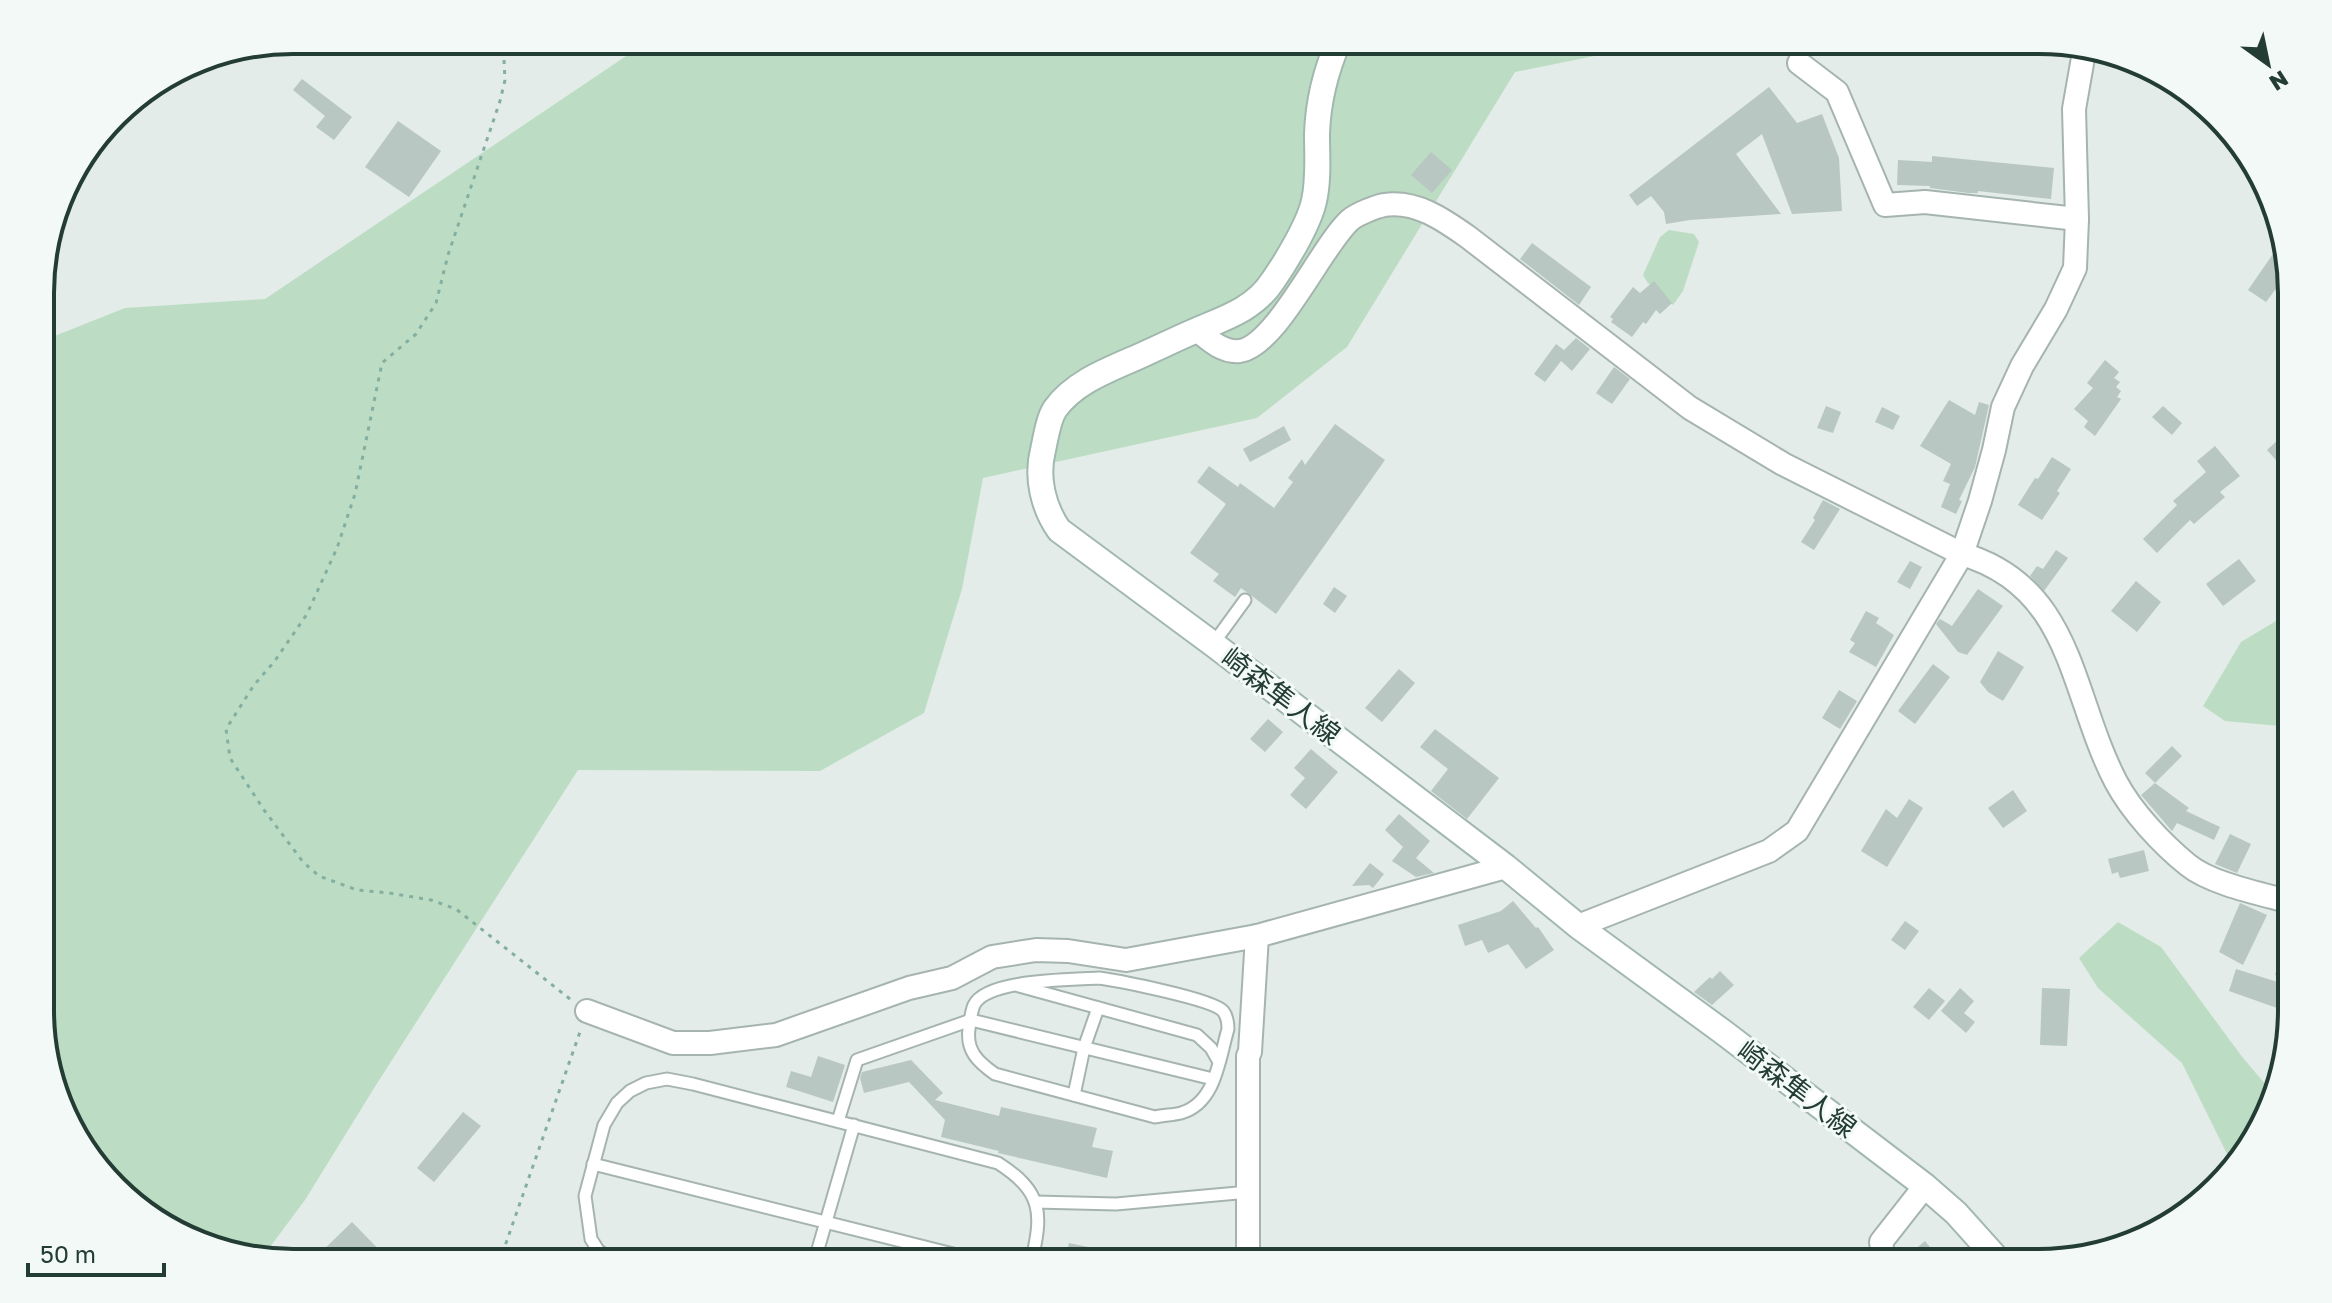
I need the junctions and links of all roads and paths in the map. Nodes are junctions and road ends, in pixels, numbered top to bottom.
1 (504, 54) edge
2 (1334, 54) edge
3 (2083, 58) edge
4 (1799, 63) dead end
5 (2077, 219) junction
6 (1197, 330) junction
7 (1962, 554) junction
8 (1245, 600) dead end
9 (1213, 644) junction
10 (1506, 867) junction
11 (2277, 898) edge
12 (1578, 926) junction
13 (1257, 936) junction
14 (1011, 984) junction
15 (1098, 1008) junction
16 (587, 1011) junction
17 (971, 1020) junction
18 (1084, 1048) junction
19 (1219, 1062) junction
20 (1213, 1079) junction
21 (1074, 1095) junction
22 (838, 1121) junction
23 (854, 1125) junction
24 (593, 1164) junction
25 (1925, 1186) junction
26 (1249, 1192) junction
27 (1035, 1202) junction
28 (826, 1222) junction
29 (1248, 1248) edge
30 (1882, 1248) edge
31 (1987, 1248) edge
32 (504, 1249) edge
33 (600, 1249) edge
34 (818, 1249) edge
35 (932, 1249) edge
36 (1035, 1249) edge

1 - 16 path
2 - 6 main road, 崎森隼人線
3 - 5 street
4 - 5 street
5 - 7 street
6 - 7 street
6 - 9 main road, 崎森隼人線
7 - 11 street
7 - 12 street
8 - 9 lane
9 - 10 main road, 崎森隼人線
10 - 12 main road, 崎森隼人線
10 - 13 street
12 - 25 main road, 崎森隼人線
13 - 16 street
13 - 26 street
14 - 15 lane
14 - 17 lane
14 - 19 lane
15 - 18 lane
15 - 19 lane
16 - 32 path
17 - 18 lane
17 - 21 lane
17 - 22 lane
18 - 20 lane
18 - 21 lane
19 - 20 lane
20 - 21 lane
22 - 23 lane
22 - 24 lane
23 - 27 lane
23 - 28 lane
24 - 28 lane
24 - 33 lane
25 - 30 street
25 - 31 main road, 崎森隼人線
26 - 27 lane
26 - 29 street
27 - 36 lane
28 - 34 lane
28 - 35 lane

